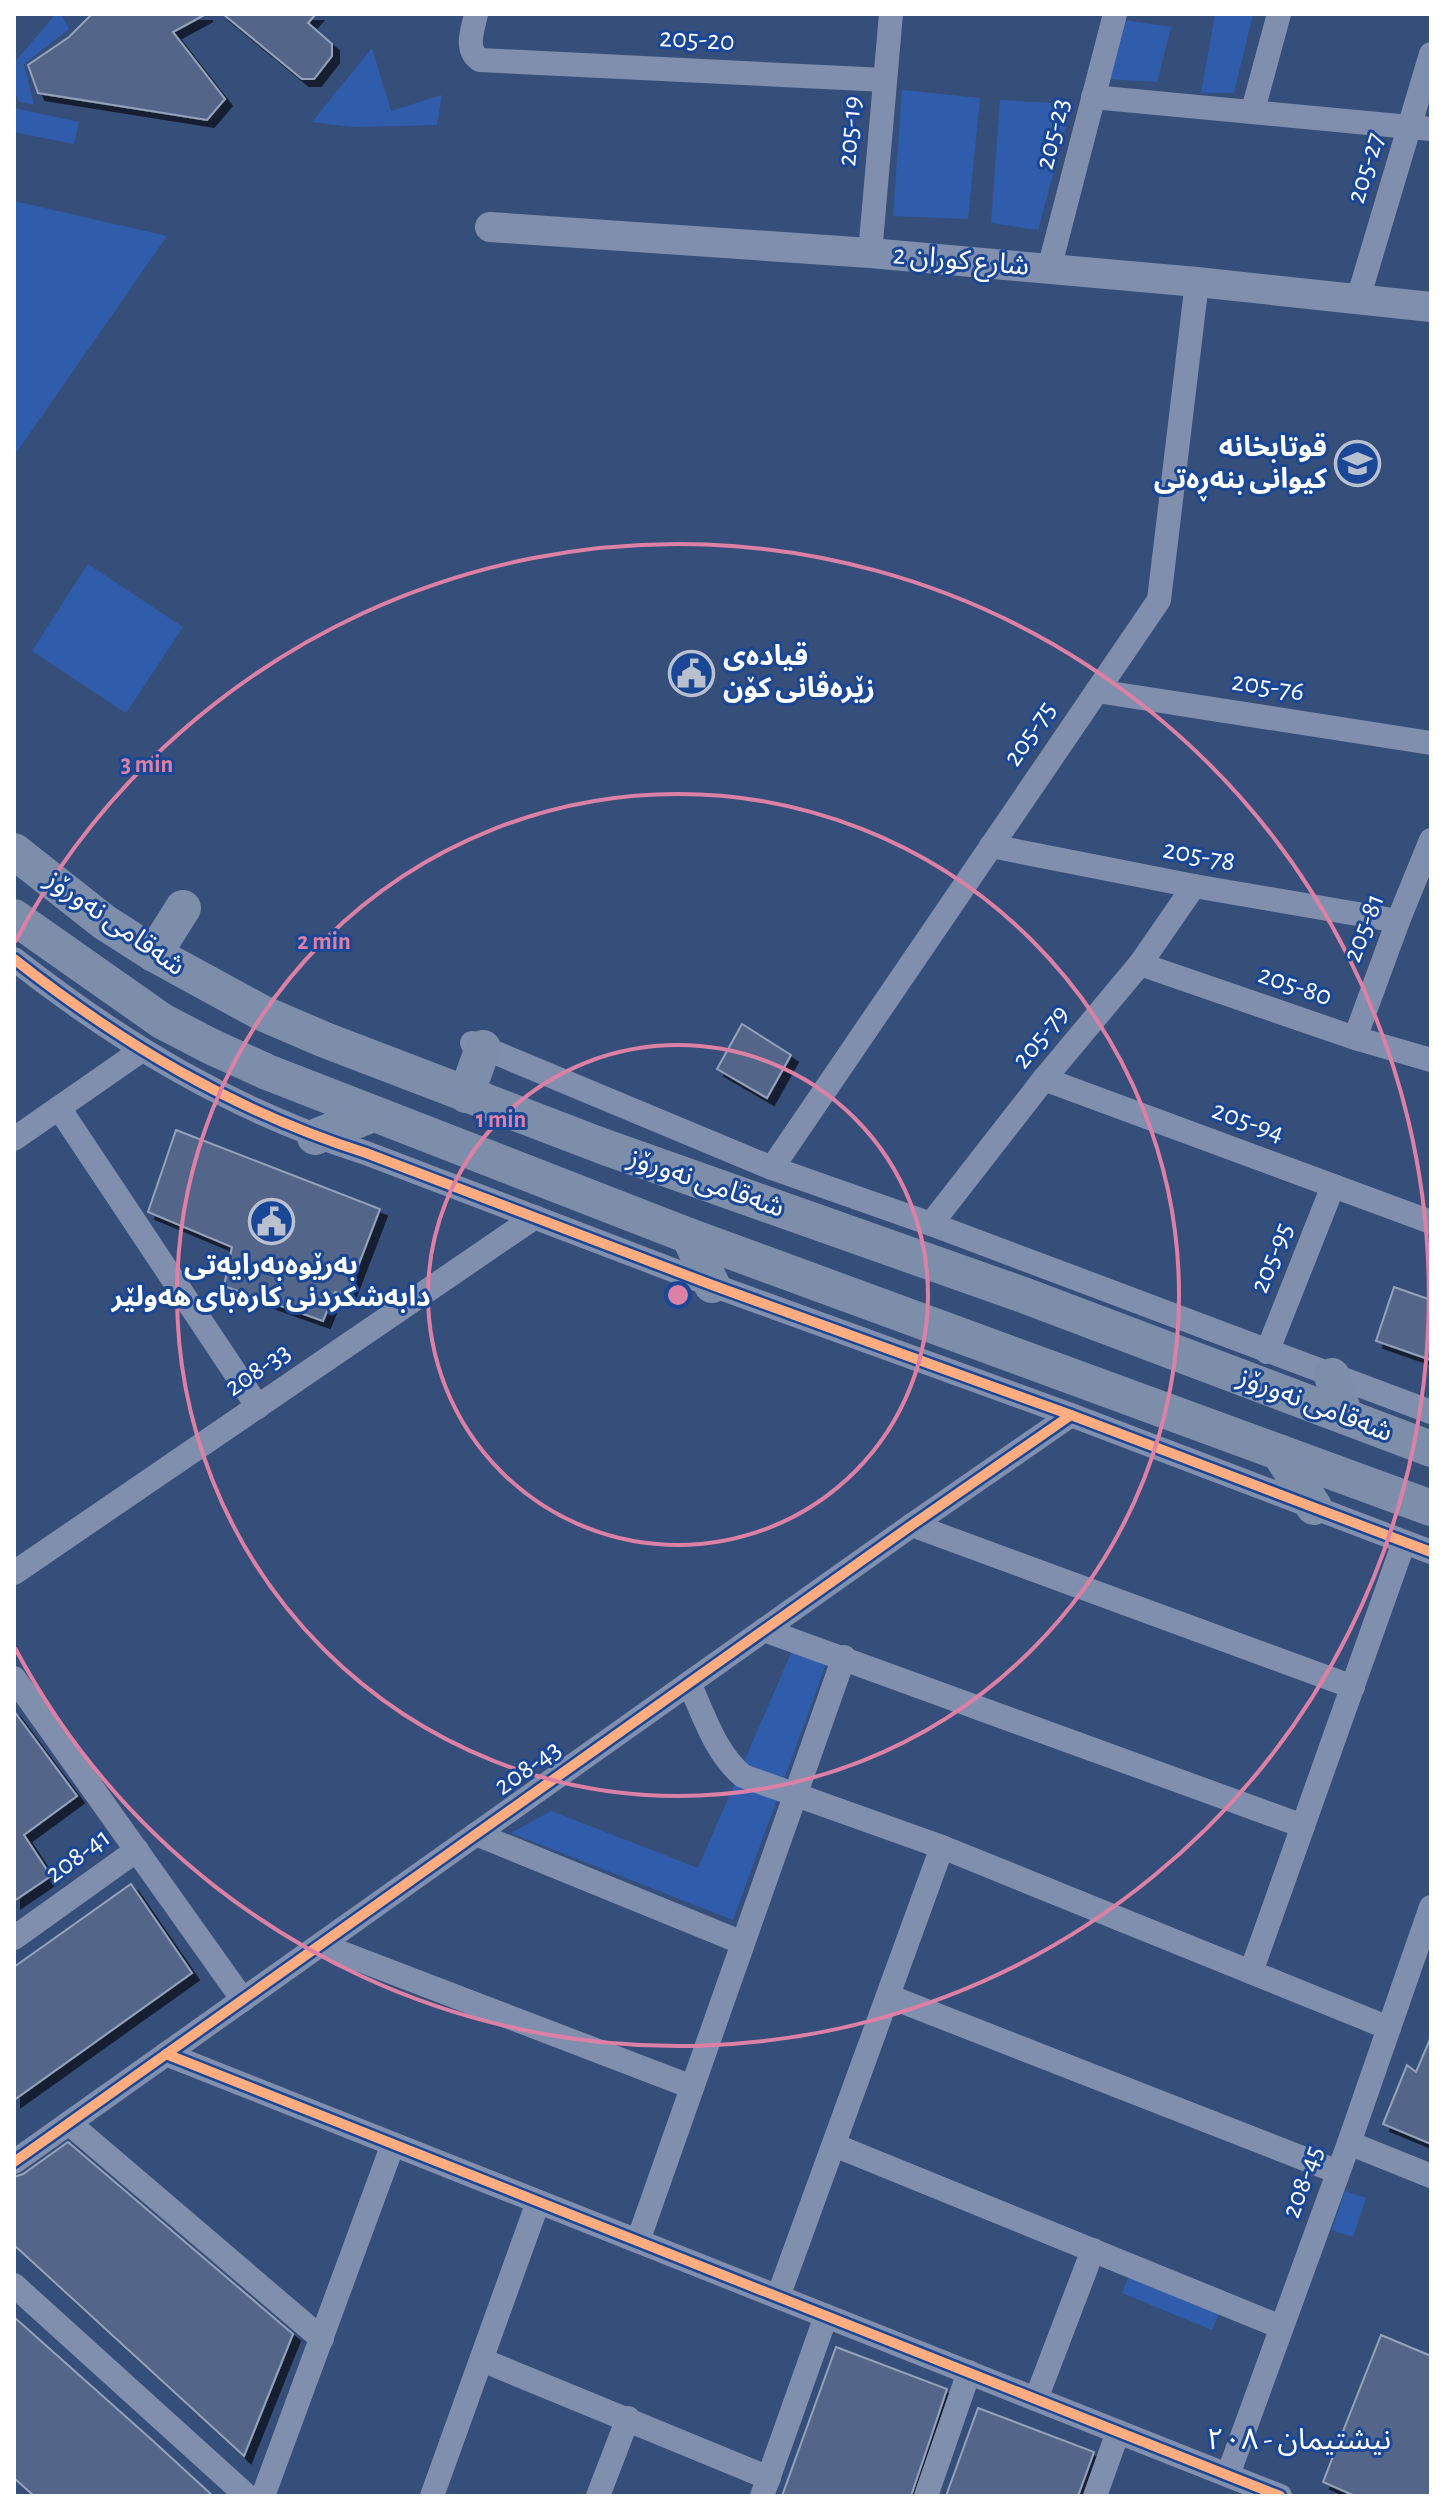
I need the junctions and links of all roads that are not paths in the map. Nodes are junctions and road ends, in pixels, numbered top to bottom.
1 (476, 14) edge
2 (891, 14) edge
3 (1115, 14) edge
4 (1279, 14) edge
5 (1431, 54) edge
6 (885, 80) junction
7 (1093, 97) junction
8 (1253, 110) junction
9 (1420, 128) edge
10 (490, 227) dead end
11 (870, 253) junction
12 (1049, 269) junction
13 (1197, 282) junction
14 (1358, 299) junction
15 (1431, 307) edge
16 (1097, 691) junction
17 (1431, 743) edge
18 (1431, 840) edge
19 (991, 846) junction
20 (14, 851) edge
21 (1194, 886) junction
22 (183, 908) dead end
23 (14, 917) edge
24 (1398, 921) junction
25 (154, 954) junction
26 (14, 959) edge
27 (1140, 964) junction
28 (1355, 1038) junction
29 (478, 1046) joint
30 (142, 1050) junction
31 (1431, 1060) edge
32 (1044, 1079) junction
33 (466, 1095) junction
34 (59, 1108) junction
35 (373, 1114) junction
36 (315, 1137) junction
37 (14, 1139) edge
38 (602, 1146) junction
39 (772, 1168) junction
40 (1333, 1186) junction
41 (584, 1196) junction
42 (535, 1217) junction
43 (1431, 1222) edge
44 (931, 1224) junction
45 (689, 1236) junction
46 (712, 1285) junction
47 (1267, 1352) junction
48 (1332, 1376) junction
49 (258, 1407) junction
50 (1431, 1412) edge
51 (1071, 1415) junction
52 (1345, 1416) junction
53 (1431, 1449) edge
54 (1279, 1452) junction
55 (1314, 1507) junction
56 (1431, 1508) edge
57 (912, 1525) junction
58 (1404, 1542) junction
59 (1431, 1552) edge
60 (14, 1573) edge
61 (764, 1630) junction
62 (844, 1657) junction
63 (14, 1678) edge
64 (689, 1683) junction
65 (1353, 1687) junction
66 (794, 1795) junction
67 (1303, 1826) junction
68 (476, 1834) junction
69 (942, 1847) junction
70 (137, 1850) junction
71 (1431, 1907) edge
72 (14, 1938) edge
73 (743, 1943) junction
74 (321, 1945) junction
75 (1251, 1972) junction
76 (888, 1996) junction
77 (243, 2000) junction
78 (1389, 2028) junction
79 (166, 2054) junction
80 (692, 2087) junction
81 (69, 2123) junction
82 (1349, 2143) junction
83 (393, 2144) junction
84 (834, 2145) junction
85 (14, 2162) edge
86 (1338, 2172) junction
87 (1431, 2176) edge
88 (538, 2202) junction
89 (638, 2241) junction
90 (1093, 2250) junction
91 (14, 2285) edge
92 (778, 2297) junction
93 (826, 2316) junction
94 (1281, 2327) junction
95 (322, 2339) junction
96 (482, 2360) junction
97 (969, 2372) junction
98 (1036, 2399) junction
99 (628, 2418) junction
100 (1118, 2432) junction
101 (1228, 2475) junction
102 (766, 2487) edge
103 (247, 2496) edge
104 (263, 2496) edge
105 (432, 2496) edge
106 (598, 2496) edge
107 (926, 2496) edge
108 (1095, 2496) edge
109 (1280, 2496) edge

1 - 6 street, 205-20
2 - 6 street, 205-19
3 - 7 street, 205-23
4 - 8 street
5 - 9 street, 205-27
6 - 11 street, 205-19
7 - 8 street
7 - 12 street, 205-23
8 - 9 street
9 - 14 street, 205-27
10 - 11 street, شارع كوران 2
11 - 12 street, شارع كوران 2
12 - 13 street, شارع كوران 2
13 - 14 street, شارع كوران 2
13 - 16 street, 205-75
14 - 15 street, شارع كوران 2
16 - 17 street, 205-76
16 - 19 street, 205-75
18 - 24 street, 205-81
19 - 21 street, 205-78
19 - 39 street, 205-75
20 - 25 main road, شەقامی نەورۆز
21 - 24 street, 205-78
21 - 27 street, 205-79
22 - 25 main road
23 - 35 main road, شەقامی نەورۆز
24 - 28 street, 205-81
25 - 33 main road, شەقامی نەورۆز
26 - 30 street
27 - 28 street, 205-80
27 - 32 street, 205-79
28 - 31 street, 205-80
29 - 33 main road
29 - 39 street
30 - 34 street
30 - 36 street
32 - 40 street, 205-94
32 - 44 street, 205-79
33 - 38 main road, شەقامی نەورۆز
34 - 37 street
34 - 49 street
35 - 36 main road
35 - 41 main road, شەقامی نەورۆز
36 - 42 street
38 - 41 main road
38 - 52 main road, شەقامی نەورۆز
39 - 44 street
40 - 43 street, 205-94
40 - 47 street, 205-95
41 - 45 main road, شەقامی نەورۆز
42 - 46 street
42 - 49 street, 208-33
44 - 47 street
45 - 46 main road
45 - 54 main road, شەقامی نەورۆز
46 - 51 street
47 - 48 street
48 - 50 street
48 - 52 main road
49 - 60 street, 208-33
51 - 55 street
51 - 57 street, 208-43
52 - 53 main road, شەقامی نەورۆز
54 - 55 main road
54 - 56 main road, شەقامی نەورۆز
55 - 58 street
57 - 61 street, 208-43
57 - 65 street
58 - 59 street
58 - 65 street
61 - 62 street
61 - 64 street, 208-43
62 - 66 street
62 - 67 street
63 - 70 street
64 - 66 street
64 - 68 street, 208-43
65 - 67 street
66 - 69 street
66 - 73 street
67 - 75 street
68 - 73 street
68 - 74 street, 208-43
69 - 75 street
69 - 76 street
70 - 72 street, 208-41
70 - 77 street
71 - 78 street, 208-45
73 - 80 street
74 - 77 street, 208-43
74 - 80 street
75 - 78 street
76 - 84 street
76 - 86 street
77 - 79 street, 208-43
78 - 82 street, 208-45
79 - 81 street, 208-43
79 - 83 street
80 - 89 street
81 - 85 street, 208-43
81 - 95 street
82 - 86 street, 208-45
82 - 87 street
83 - 88 street
83 - 95 street
84 - 90 street
84 - 92 street
86 - 94 street, 208-45
88 - 89 street
88 - 96 street
89 - 92 street
90 - 94 street
90 - 98 street
91 - 103 street
92 - 93 street
93 - 97 street
93 - 102 street
94 - 101 street, 208-45
95 - 104 street
96 - 99 street
96 - 105 street
97 - 98 street
97 - 107 street
98 - 100 street
99 - 102 street
99 - 106 street
100 - 101 street
100 - 108 street
101 - 109 street

